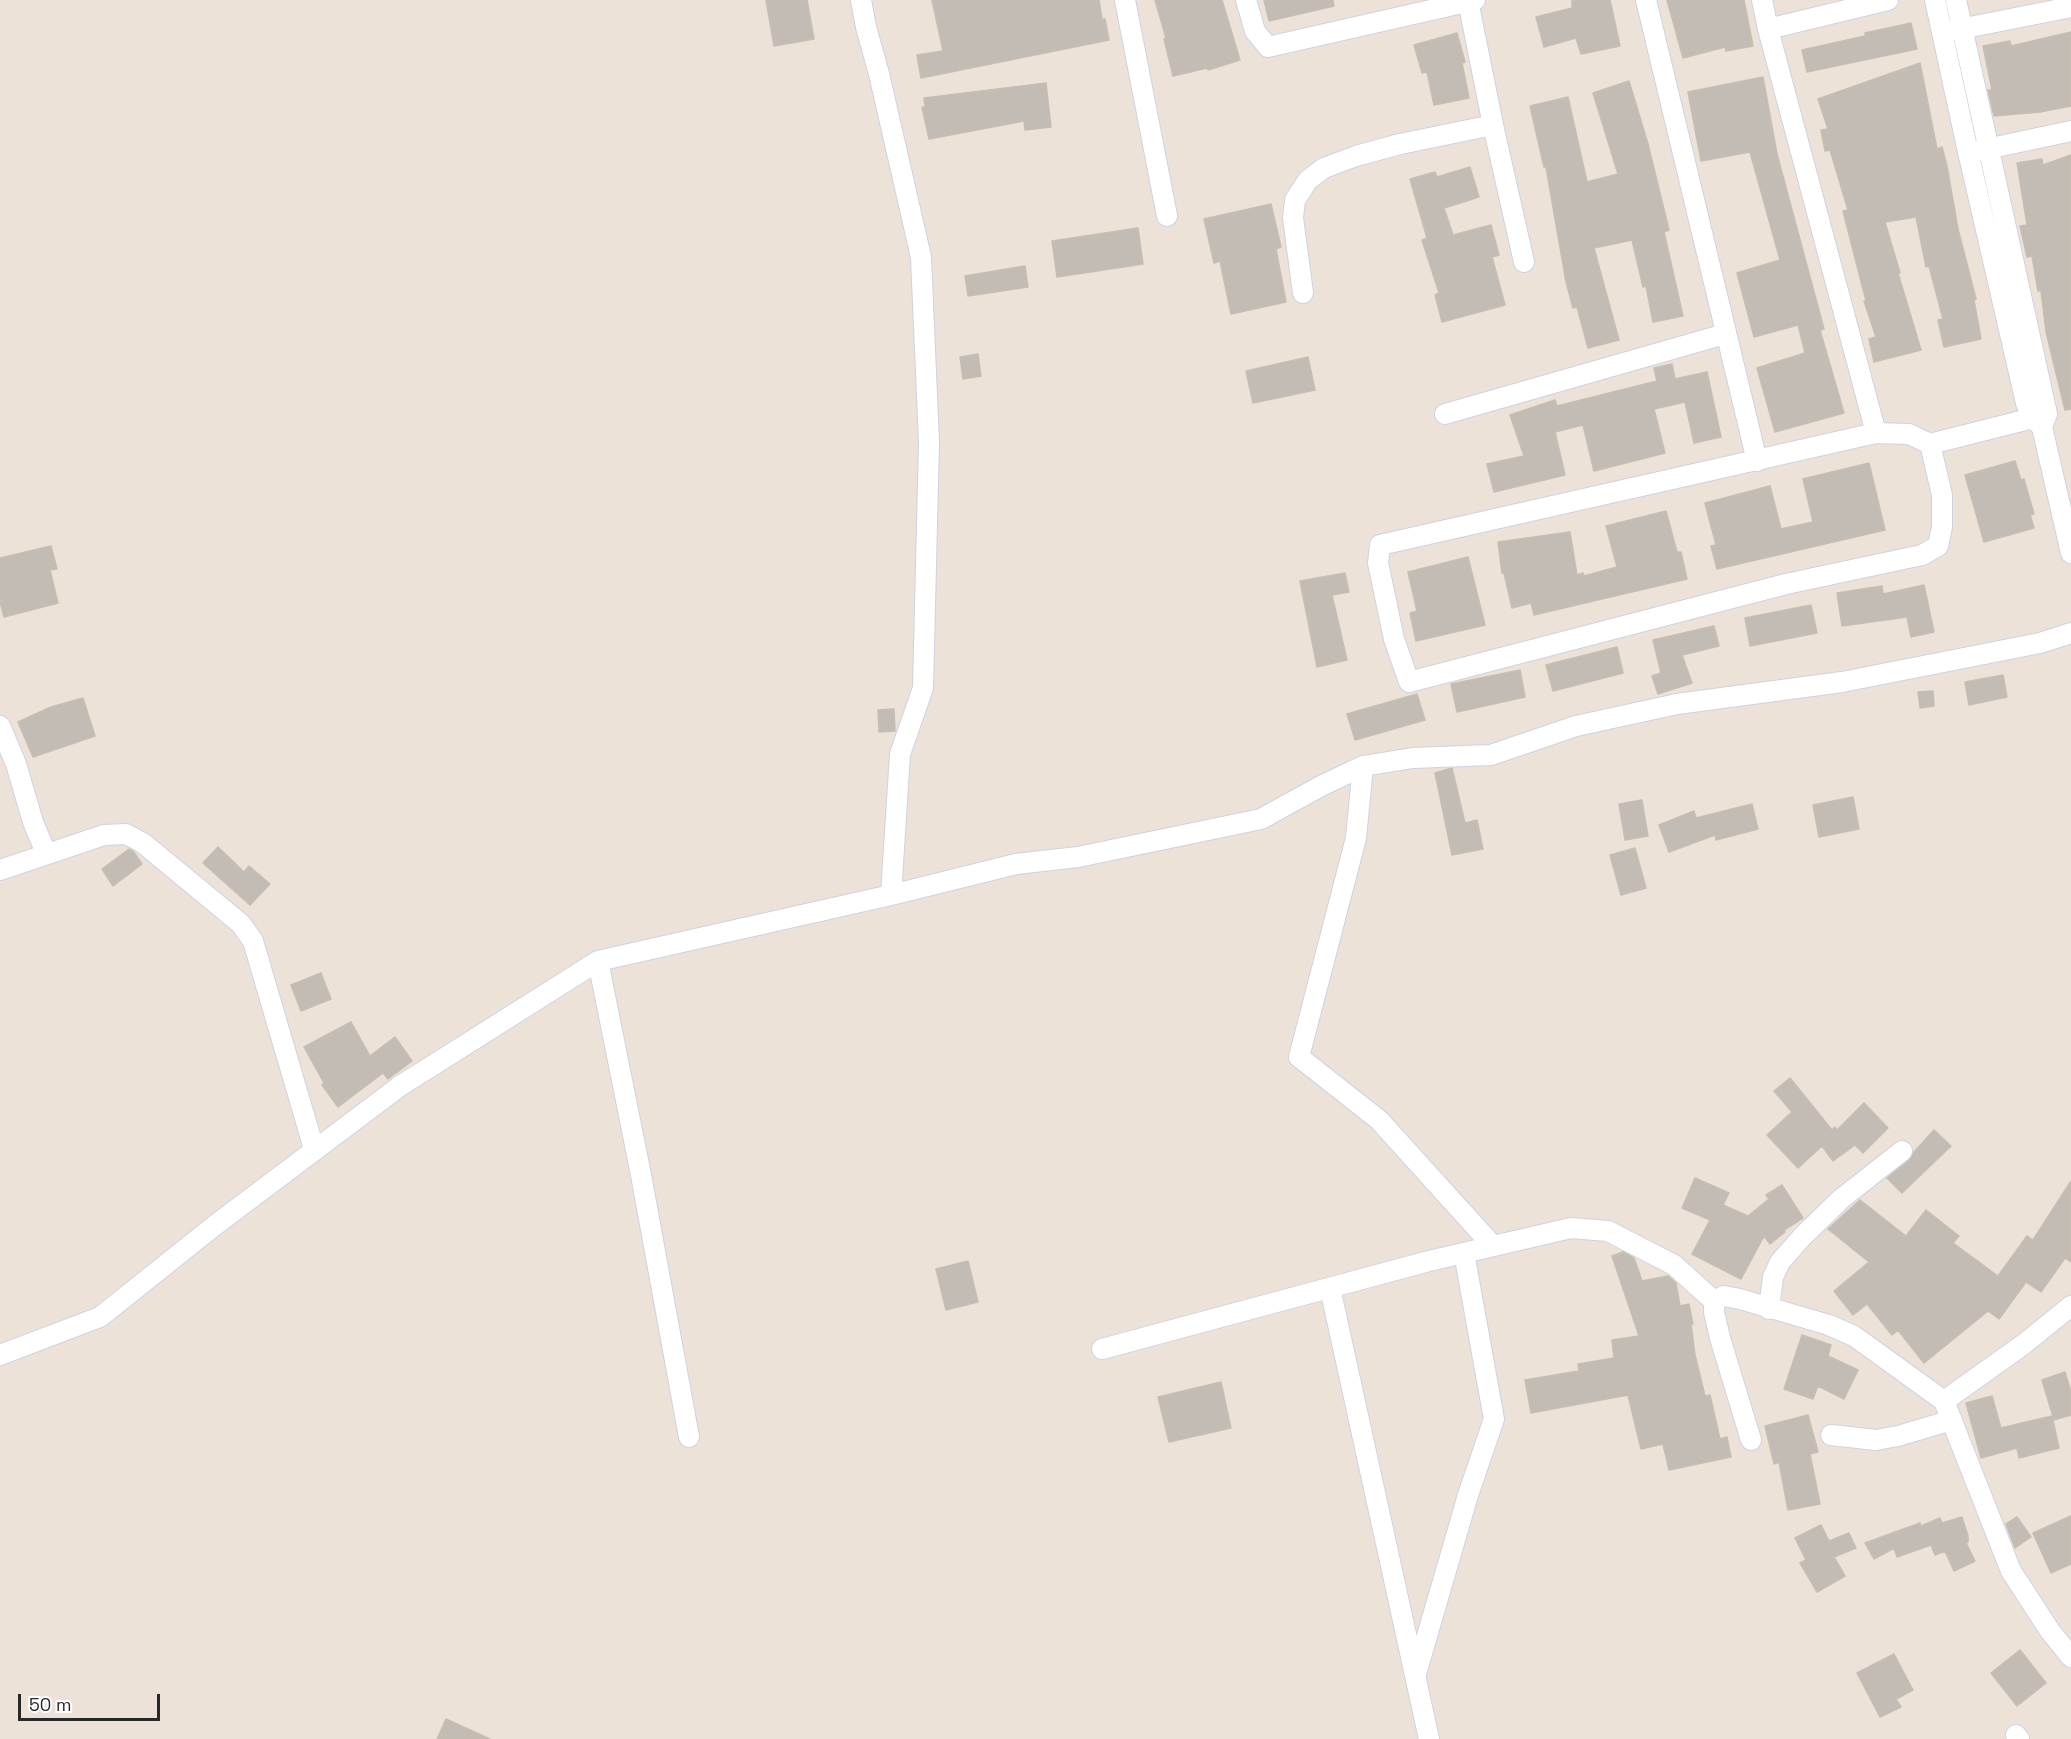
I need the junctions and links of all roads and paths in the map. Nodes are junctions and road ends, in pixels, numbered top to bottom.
1 (861, 0) edge
2 (1125, 0) edge
3 (1246, 0) edge
4 (1646, 0) edge
5 (1762, 0) edge
6 (1888, 0) edge
7 (1935, 0) edge
8 (1956, 0) edge
9 (1471, 1) edge
10 (2071, 7) edge
11 (1768, 29) junction
12 (1963, 29) junction
13 (1941, 33) junction
14 (1493, 125) junction
15 (2071, 131) edge
16 (1989, 148) junction
17 (1968, 152) junction
18 (1167, 216) dead end
19 (1524, 262) dead end
20 (1303, 293) dead end
21 (1725, 334) junction
22 (1445, 414) dead end
23 (2037, 422) junction
24 (1876, 433) junction
25 (1930, 444) junction
26 (1756, 461) junction
27 (2071, 553) edge
28 (2071, 633) edge
29 (0, 726) edge
30 (1363, 766) junction
31 (46, 853) junction
32 (0, 870) edge
33 (891, 895) junction
34 (598, 961) junction
35 (314, 1149) junction
36 (1902, 1150) dead end
37 (1493, 1246) junction
38 (1464, 1253) junction
39 (1330, 1288) junction
40 (1714, 1302) junction
41 (2071, 1306) edge
42 (1769, 1309) junction
43 (1102, 1349) dead end
44 (0, 1354) edge
45 (1944, 1401) junction
46 (1952, 1420) junction
47 (1832, 1435) dead end
48 (689, 1437) dead end
49 (1751, 1440) dead end
50 (2071, 1657) edge
51 (1415, 1677) junction
52 (1429, 1739) edge

1 - 33 street
2 - 18 street
3 - 9 street
4 - 21 street
5 - 11 street
6 - 11 street
7 - 13 street
8 - 12 street
9 - 14 street
10 - 12 street
11 - 24 street
12 - 13 street
12 - 16 street
13 - 17 street
14 - 19 street
14 - 20 street
15 - 16 street
16 - 17 street
16 - 23 street
17 - 23 street
21 - 22 street
21 - 26 street
23 - 25 street
23 - 27 street
24 - 25 street
24 - 26 street
25 - 26 street
28 - 30 street
29 - 31 street
30 - 33 street
30 - 37 street
31 - 32 street
31 - 35 street
33 - 34 street
34 - 35 street
34 - 48 street
35 - 44 street
36 - 42 street
37 - 38 street
37 - 40 street
38 - 39 street
38 - 51 street
39 - 43 street
39 - 51 street
40 - 42 street
40 - 49 street
41 - 45 street
42 - 45 street
45 - 46 street
46 - 47 street
46 - 50 street
51 - 52 street

